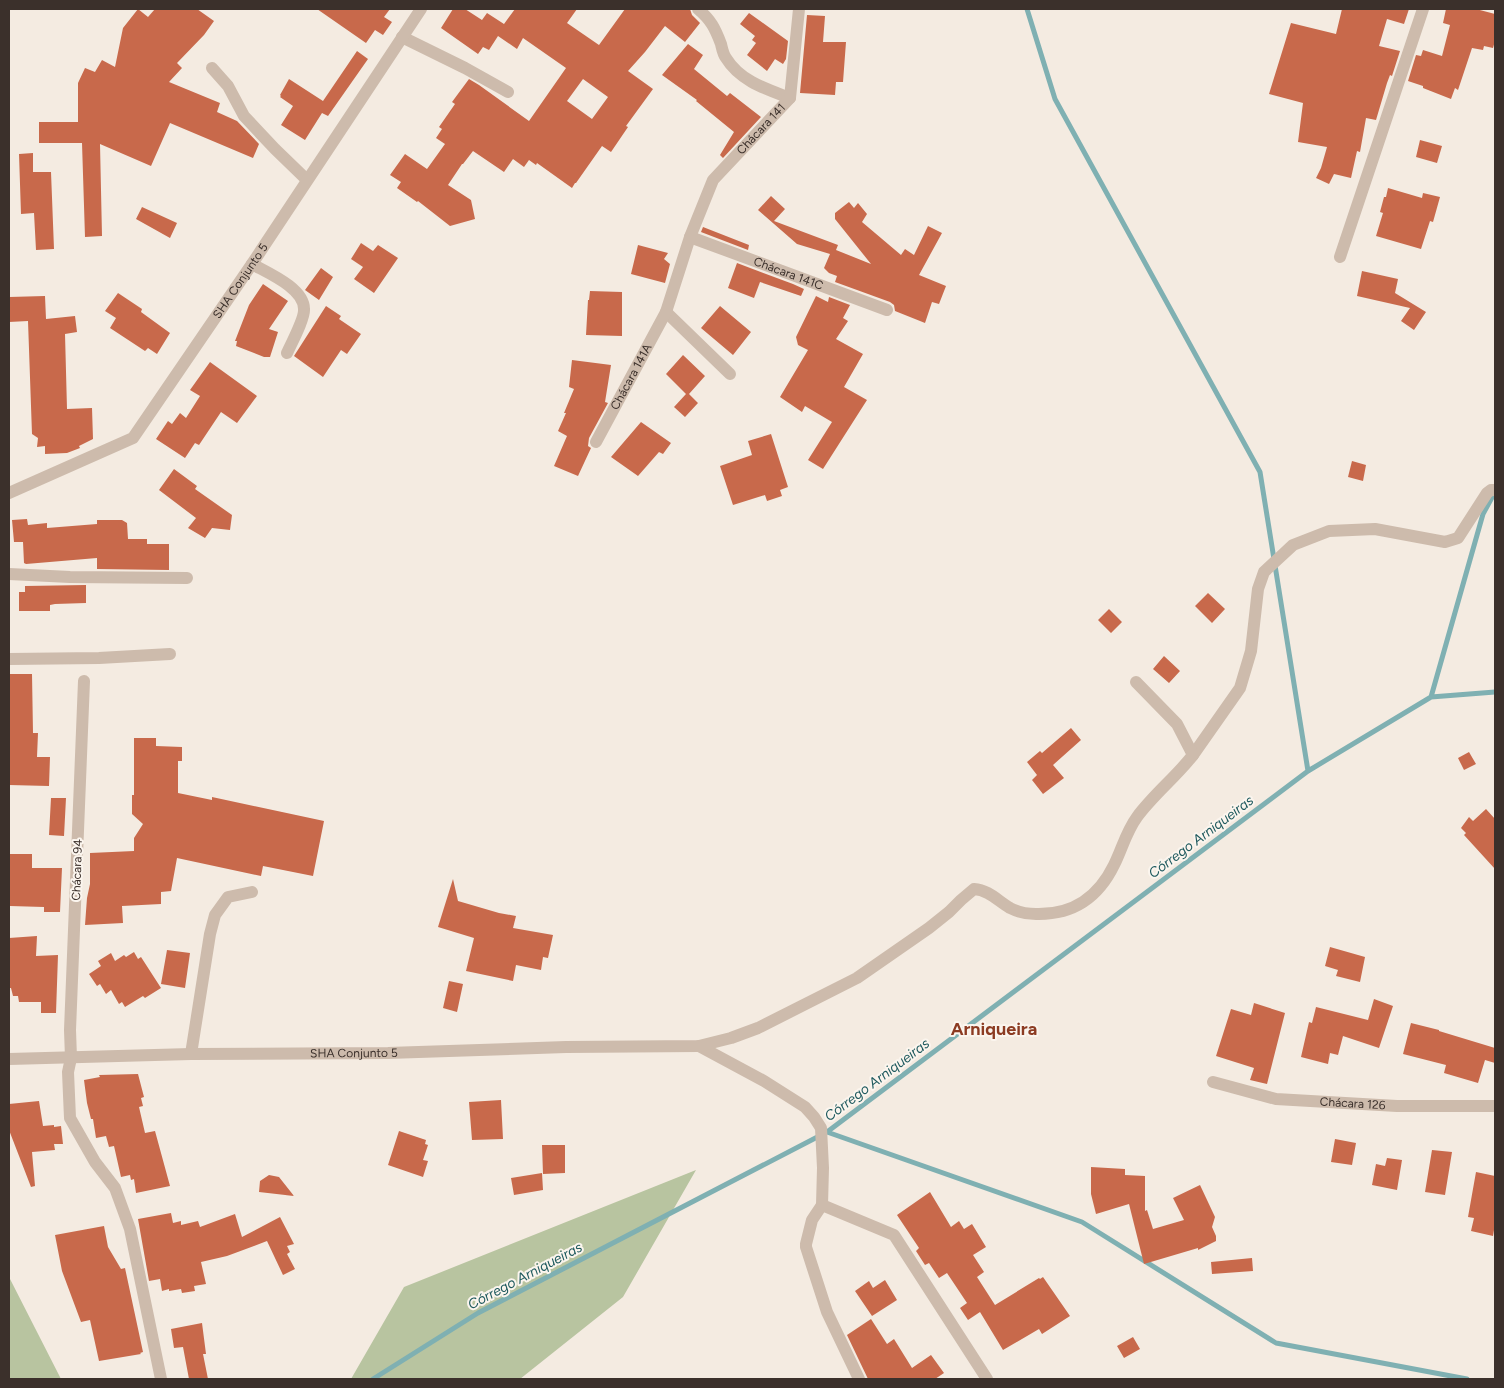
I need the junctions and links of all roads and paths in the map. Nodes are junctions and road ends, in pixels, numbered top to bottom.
1 (421, 9) edge
2 (698, 9) edge
3 (799, 9) edge
4 (1423, 9) edge
5 (402, 37) junction
6 (212, 68) dead end
7 (508, 92) dead end
8 (790, 98) junction
9 (307, 180) junction
10 (690, 237) junction
11 (1340, 257) dead end
12 (252, 264) junction
13 (887, 310) dead end
14 (666, 312) junction
15 (287, 353) dead end
16 (730, 374) dead end
17 (596, 442) dead end
18 (1495, 490) edge
19 (9, 493) edge
20 (9, 574) edge
21 (187, 578) dead end
22 (170, 654) dead end
23 (9, 659) edge
24 (84, 681) dead end
25 (1136, 682) dead end
26 (1193, 755) junction
27 (252, 892) dead end
28 (699, 1046) junction
29 (191, 1054) junction
30 (71, 1058) junction
31 (9, 1059) edge
32 (1214, 1082) dead end
33 (1495, 1106) edge
34 (822, 1205) junction
35 (161, 1379) edge
36 (859, 1379) edge
37 (987, 1379) edge

1 - 5 street, SHA Conjunto 5
2 - 8 street
3 - 8 street, Chácara 141
4 - 11 street
5 - 7 street
5 - 9 street, SHA Conjunto 5
6 - 9 street
8 - 10 street, Chácara 141
9 - 12 street, SHA Conjunto 5
10 - 13 street, Chácara 141C
10 - 14 street, Chácara 141A
12 - 15 street
12 - 19 street, SHA Conjunto 5
14 - 16 street
14 - 17 street, Chácara 141A
18 - 26 street
20 - 21 street
22 - 23 street
24 - 30 street, Chácara 94
25 - 26 street
26 - 28 street, SHA Conjunto 5
27 - 29 street
28 - 29 street, SHA Conjunto 5
28 - 34 street
29 - 30 street, SHA Conjunto 5
30 - 31 street, SHA Conjunto 5
30 - 35 street, Chácara 94
32 - 33 street, Chácara 126
34 - 36 street
34 - 37 street

